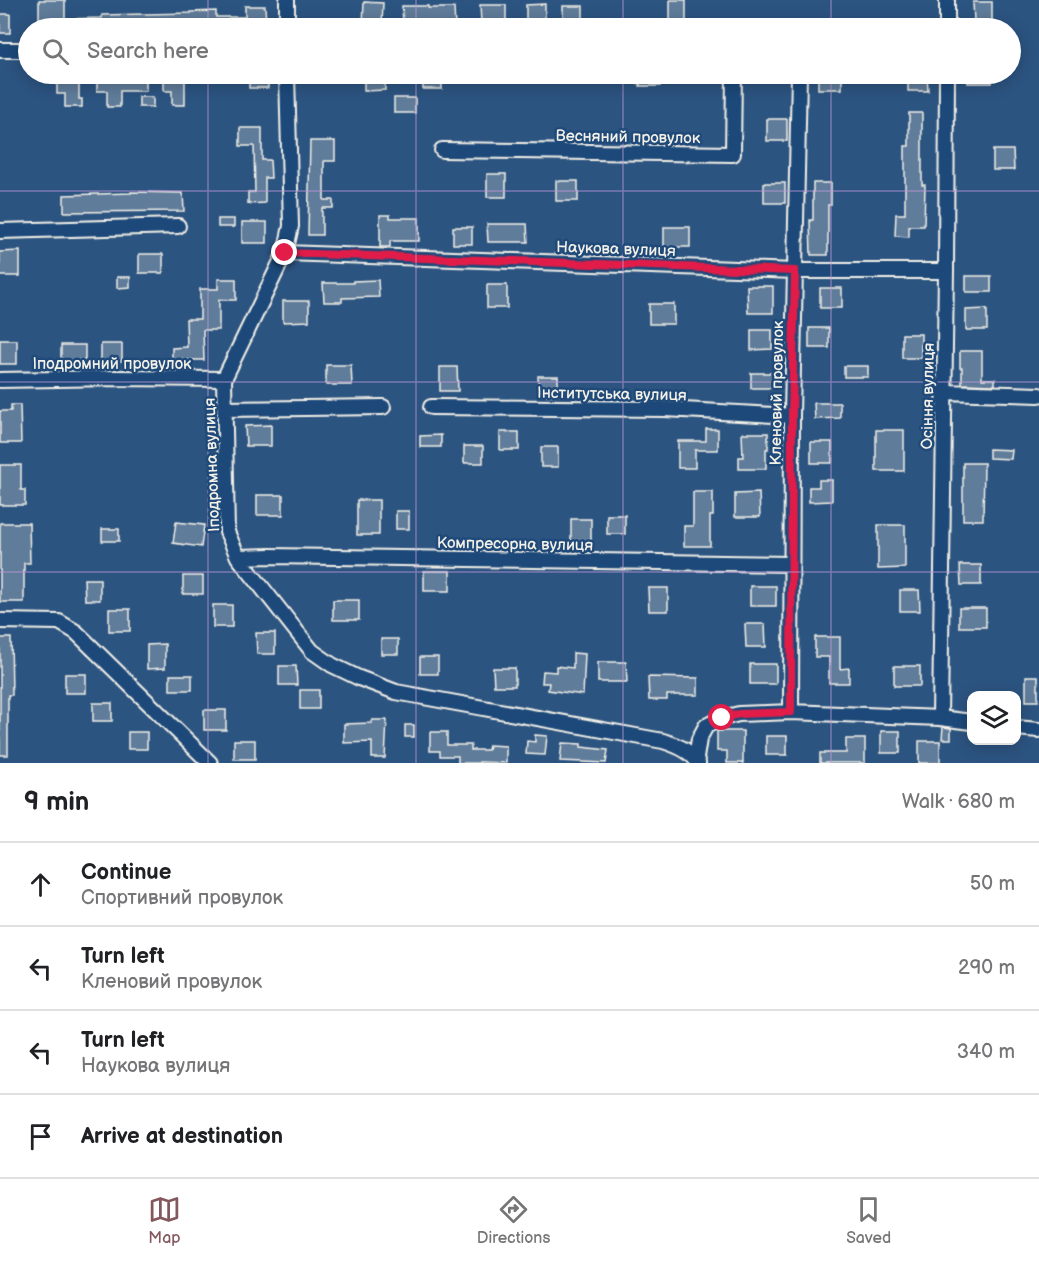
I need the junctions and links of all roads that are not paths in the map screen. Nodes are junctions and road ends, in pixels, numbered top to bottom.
1 (287, 0) edge
2 (947, 0) edge
3 (287, 18) edge
4 (947, 18) edge
5 (0, 50) edge
6 (18, 50) edge
7 (287, 84) edge
8 (734, 84) edge
9 (799, 84) edge
10 (946, 84) edge
11 (442, 150) dead end
12 (178, 226) dead end
13 (0, 231) edge
14 (285, 253) junction
15 (795, 271) junction
16 (946, 271) junction
17 (224, 379) junction
18 (0, 380) edge
19 (944, 392) junction
20 (1039, 395) edge
21 (383, 407) dead end
22 (431, 407) dead end
23 (225, 409) junction
24 (792, 416) junction
25 (238, 558) junction
26 (791, 564) junction
27 (0, 621) edge
28 (791, 712) junction
29 (939, 718) junction
30 (967, 721) edge
31 (1021, 728) edge
32 (1039, 730) edge
33 (697, 761) edge
34 (210, 763) edge

1 - 3 street
2 - 4 street
5 - 6 street
7 - 14 street, Іподромна вулиця
8 - 11 street, Весняний провулок
9 - 15 street, Кленовий провулок
10 - 16 street, Осіння вулиця
12 - 13 street
14 - 15 street, Наукова вулиця
14 - 17 street, Іподромна вулиця
15 - 16 street, Наукова вулиця
15 - 24 street, Кленовий провулок
16 - 19 street, Осіння вулиця
17 - 18 street, Іподромний провулок
17 - 23 street, Іподромна вулиця
19 - 20 street
19 - 29 street, Осіння вулиця
21 - 23 street
22 - 24 street, Інститутська вулиця
23 - 25 street, Іподромна вулиця
24 - 26 street, Кленовий провулок
25 - 26 street, Компресорна вулиця
25 - 33 street, Іподромна вулиця
26 - 28 street, Кленовий провулок
27 - 34 street
28 - 29 street
28 - 33 street
29 - 30 street
31 - 32 street

